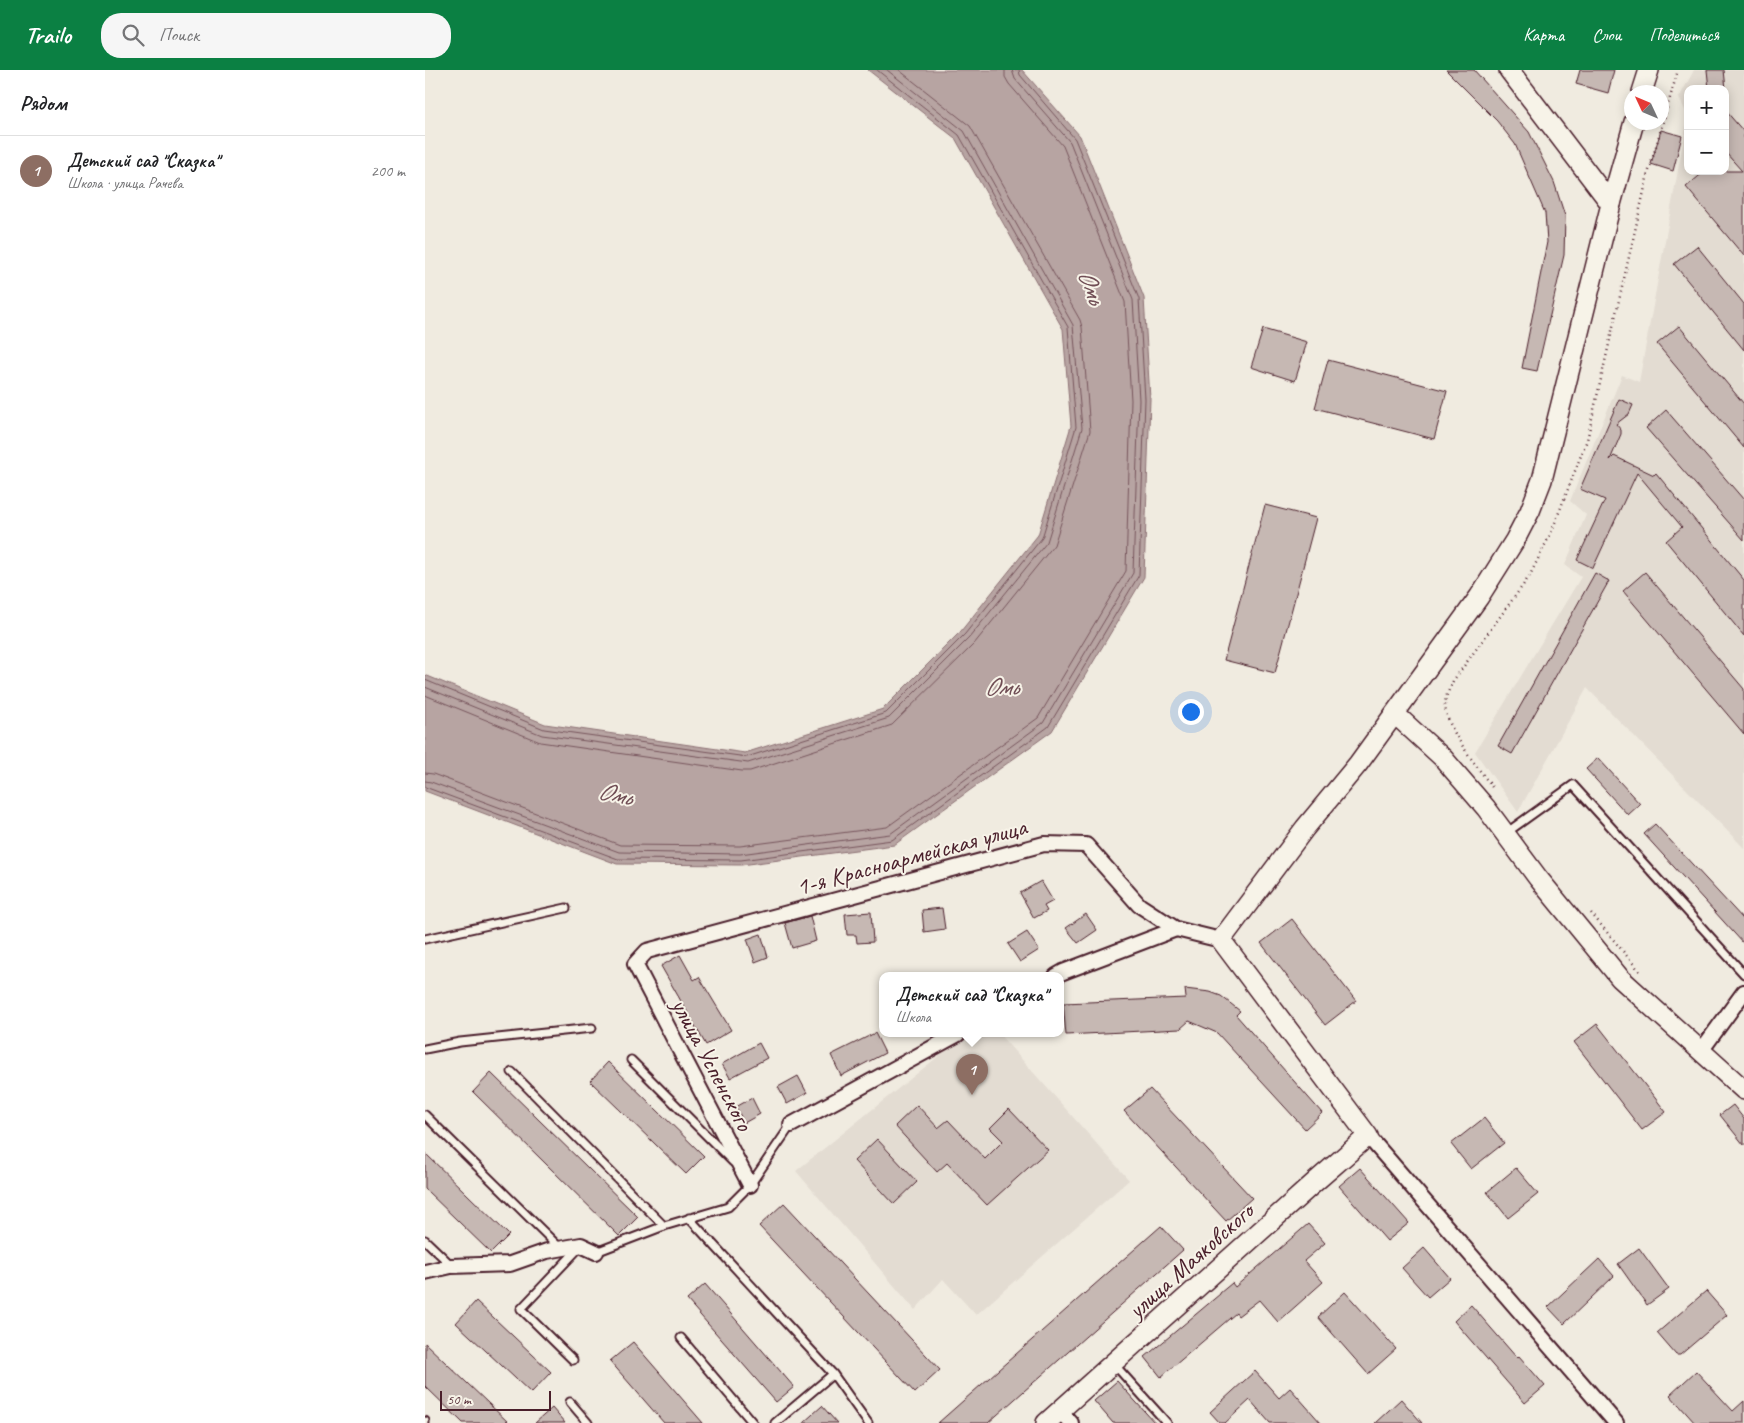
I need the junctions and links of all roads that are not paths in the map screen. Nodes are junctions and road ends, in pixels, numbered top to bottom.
1 (1509, 70) edge
2 (1649, 70) edge
3 (1644, 85) edge
4 (1632, 130) edge
5 (1611, 204) junction
6 (1395, 714) junction
7 (1505, 834) junction
8 (566, 908) dead end
9 (1176, 929) junction
10 (425, 939) edge
11 (1221, 940) junction
12 (635, 964) joint
13 (1063, 972) edge
14 (1744, 974) edge
15 (1744, 992) edge
16 (592, 1028) dead end
17 (952, 1037) edge
18 (425, 1049) edge
19 (1701, 1051) junction
20 (631, 1060) dead end
21 (513, 1072) dead end
22 (1744, 1090) edge
23 (425, 1115) edge
24 (791, 1125) joint
25 (1369, 1136) junction
26 (747, 1179) junction
27 (689, 1218) junction
28 (664, 1226) junction
29 (425, 1240) edge
30 (581, 1245) junction
31 (561, 1249) junction
32 (596, 1252) joint
33 (451, 1266) junction
34 (425, 1272) edge
35 (681, 1338) dead end
36 (573, 1360) dead end
37 (1113, 1363) junction
38 (833, 1374) junction
39 (570, 1402) dead end
40 (1059, 1419) edge
41 (588, 1423) edge
42 (753, 1423) edge
43 (775, 1423) edge
44 (868, 1423) edge
45 (1167, 1423) edge
46 (1616, 1423) edge

1 - 5 main road
2 - 3 main road
4 - 5 main road
5 - 6 main road
6 - 7 main road
6 - 11 main road
7 - 14 lane
7 - 19 main road
8 - 10 lane
9 - 11 street
9 - 12 street, 1-я Красноармейская улица
9 - 13 street
11 - 25 main road
12 - 26 street, улица Успенского
15 - 19 street
16 - 18 lane
17 - 24 street
19 - 22 main road
20 - 26 lane
21 - 28 lane
23 - 31 lane
24 - 26 lane
25 - 37 main road, улица Маяковского
25 - 46 street
26 - 27 lane
27 - 28 lane
27 - 38 lane
28 - 32 lane
29 - 33 lane
30 - 31 street
30 - 32 street
30 - 36 lane
31 - 33 street
33 - 34 street
35 - 42 lane
37 - 40 main road, улица Маяковского
37 - 45 lane
38 - 43 lane
38 - 44 lane
39 - 41 lane

